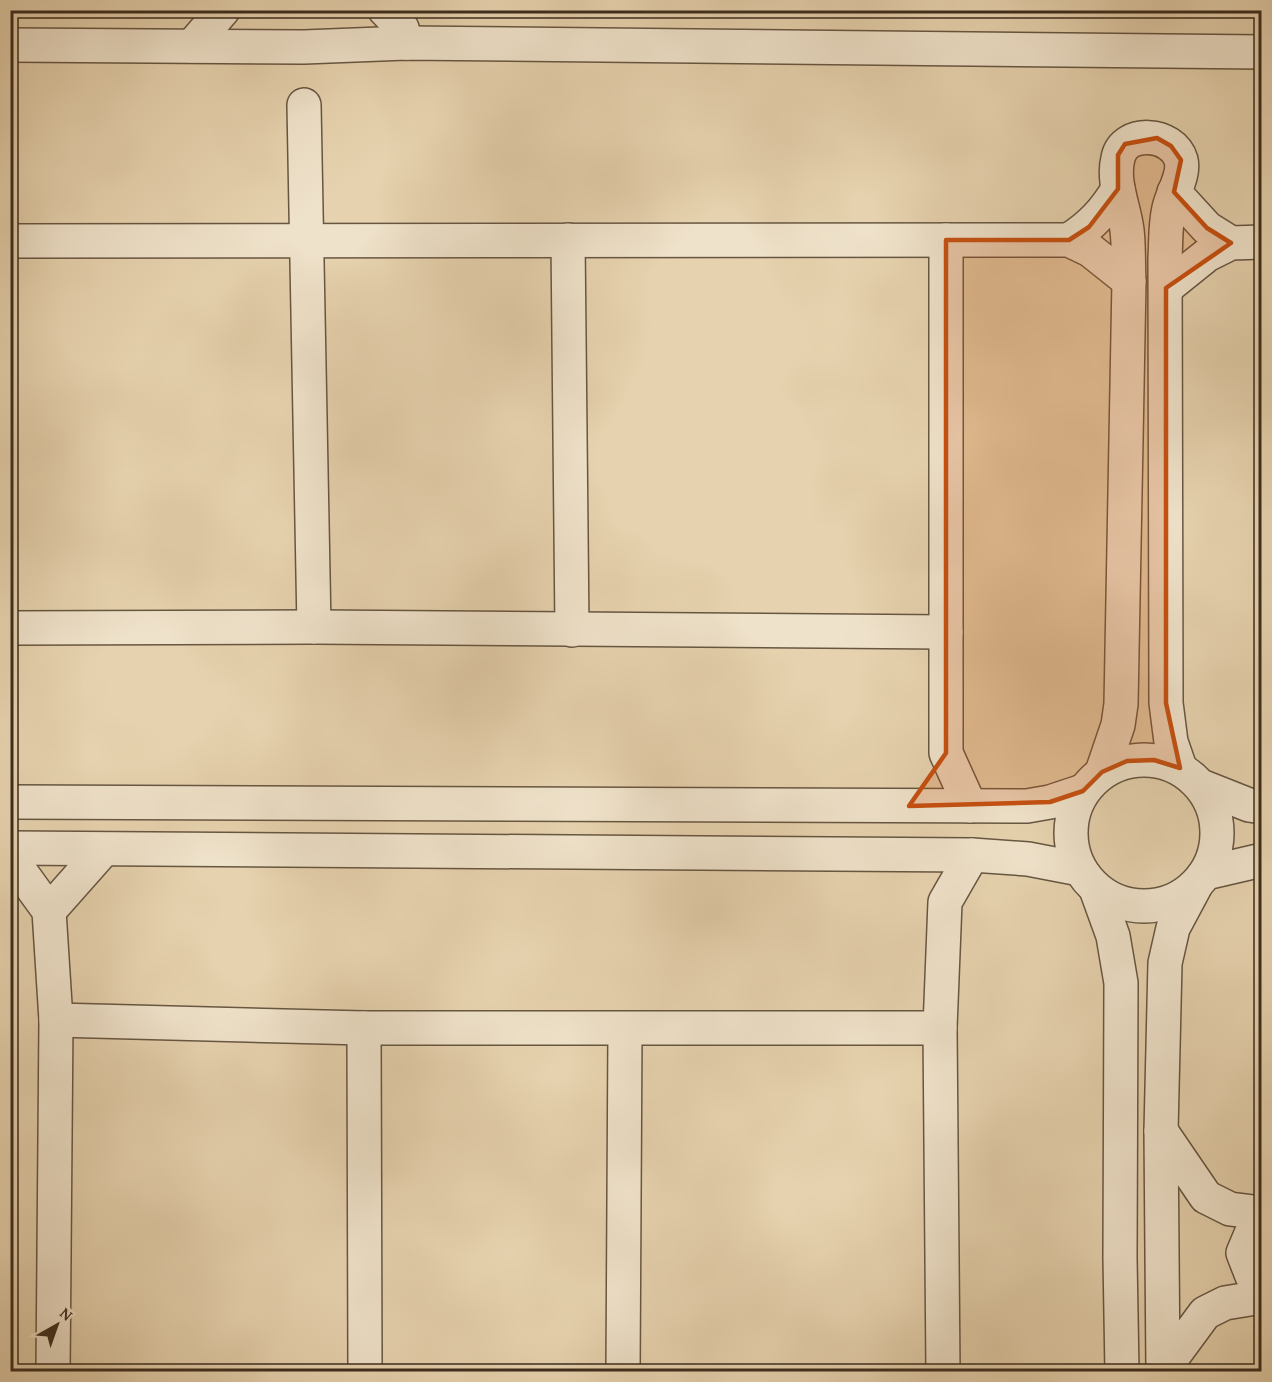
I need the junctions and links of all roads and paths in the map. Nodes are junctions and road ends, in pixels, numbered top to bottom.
1 (223, 10) edge
2 (385, 10) edge
3 (406, 43) junction
4 (10, 45) edge
5 (192, 46) junction
6 (1262, 52) edge
7 (304, 105) dead end
8 (1118, 189) junction
9 (1174, 192) junction
10 (304, 240) junction
11 (567, 240) junction
12 (946, 240) junction
13 (1069, 240) junction
14 (10, 241) edge
15 (1246, 243) edge
16 (1129, 281) junction
17 (1166, 288) junction
18 (314, 627) junction
19 (10, 628) edge
20 (572, 630) junction
21 (946, 632) junction
22 (946, 753) junction
23 (1190, 777) junction
24 (1092, 781) junction
25 (10, 802) edge
26 (909, 806) junction
27 (970, 806) junction
28 (1262, 807) edge
29 (10, 848) edge
30 (103, 850) junction
31 (909, 855) junction
32 (972, 855) junction
33 (10, 857) edge
34 (1262, 860) edge
35 (1088, 879) junction
36 (1201, 879) junction
37 (945, 902) junction
38 (49, 911) junction
39 (56, 1020) junction
40 (364, 1028) junction
41 (940, 1029) junction
42 (625, 1030) junction
43 (1161, 1131) junction
44 (1262, 1213) edge
45 (1262, 1224) edge
46 (1262, 1286) edge
47 (1262, 1297) edge
48 (53, 1371) edge
49 (365, 1371) edge
50 (623, 1371) edge
51 (943, 1371) edge
52 (1122, 1371) edge
53 (1163, 1371) edge

1 - 5 street
2 - 3 street
3 - 5 street
3 - 6 street
4 - 5 street
7 - 10 street
8 - 9 street
8 - 13 street
8 - 16 street
9 - 15 street
9 - 17 street
10 - 11 street
10 - 14 street
10 - 18 street
11 - 12 street
11 - 20 street
12 - 13 street
12 - 21 street
13 - 16 street
15 - 17 street
16 - 24 street
17 - 23 street
18 - 19 street
18 - 20 street
20 - 21 street
21 - 22 street
22 - 26 street
22 - 27 street
23 - 24 street
23 - 28 street
23 - 36 street
24 - 27 street
24 - 35 street
25 - 26 street
26 - 27 street
29 - 30 street
30 - 31 street
30 - 38 street
31 - 32 street
31 - 37 street
32 - 35 street
32 - 37 street
33 - 38 street
34 - 36 street
35 - 36 street
35 - 52 street
36 - 43 street
37 - 41 street
38 - 39 street
39 - 40 street
39 - 48 street
40 - 42 street
40 - 49 street
41 - 42 street
41 - 51 street
42 - 50 street
43 - 44 street
43 - 53 street
45 - 46 street
47 - 53 street

